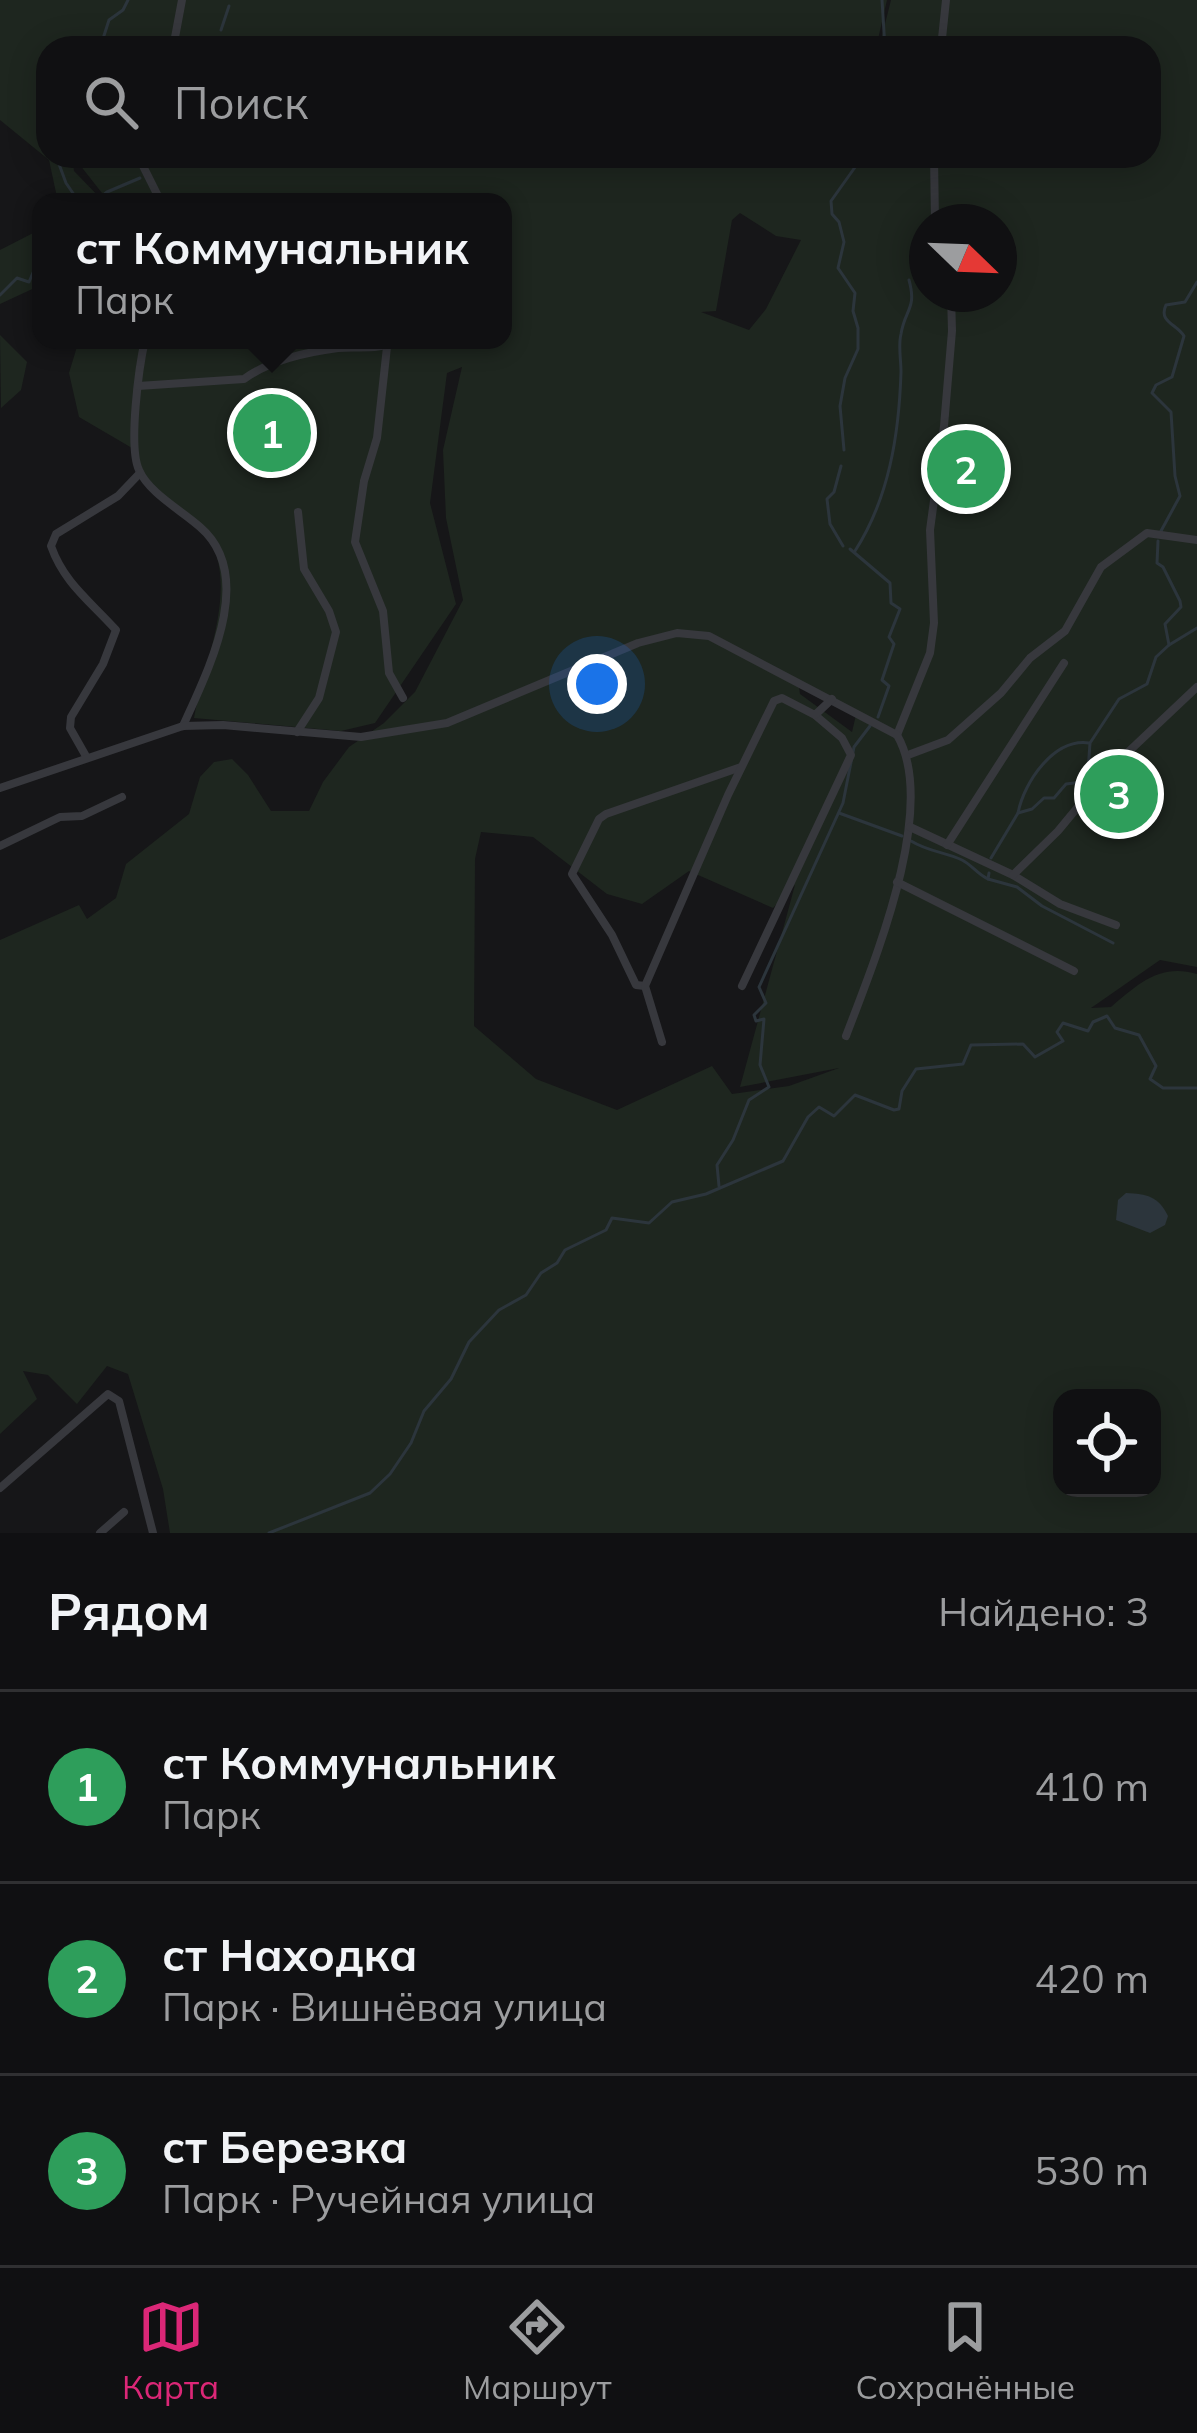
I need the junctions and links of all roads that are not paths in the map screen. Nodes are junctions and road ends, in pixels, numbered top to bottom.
1 (182, 0) edge
2 (946, 0) edge
3 (175, 36) edge
4 (942, 36) edge
5 (934, 168) edge
6 (935, 204) edge
7 (951, 312) edge
8 (144, 349) edge
9 (332, 349) edge
10 (390, 349) edge
11 (138, 386) junction
12 (140, 473) junction
13 (298, 512) dead end
14 (1197, 540) edge
15 (1064, 663) dead end
16 (1197, 687) edge
17 (403, 698) dead end
18 (832, 699) junction
19 (815, 716) junction
20 (184, 726) junction
21 (295, 734) junction
22 (897, 735) junction
23 (908, 755) junction
24 (87, 758) junction
25 (742, 766) junction
26 (0, 788) edge
27 (122, 797) dead end
28 (910, 831) junction
29 (946, 845) junction
30 (0, 846) edge
31 (1013, 874) junction
32 (897, 882) junction
33 (1116, 925) dead end
34 (1074, 971) dead end
35 (645, 986) junction
36 (742, 986) dead end
37 (846, 1036) dead end
38 (662, 1042) dead end
39 (0, 1488) edge
40 (124, 1512) dead end
41 (100, 1533) edge
42 (153, 1533) edge

1 - 3 street
2 - 4 street
5 - 6 street
7 - 22 street
8 - 11 street
9 - 11 street
10 - 17 street
11 - 12 street
12 - 20 street
12 - 24 street
13 - 21 street
14 - 23 street
15 - 29 street
16 - 31 street
18 - 19 street
18 - 21 street
18 - 22 street
19 - 25 street
19 - 36 street
20 - 21 street
20 - 24 street
22 - 23 street
23 - 28 street
24 - 26 street
25 - 35 street
25 - 35 street
27 - 30 street
28 - 29 street
28 - 32 street
29 - 31 street
31 - 33 street
32 - 34 street
32 - 37 street
35 - 38 street
39 - 42 street
40 - 41 street

